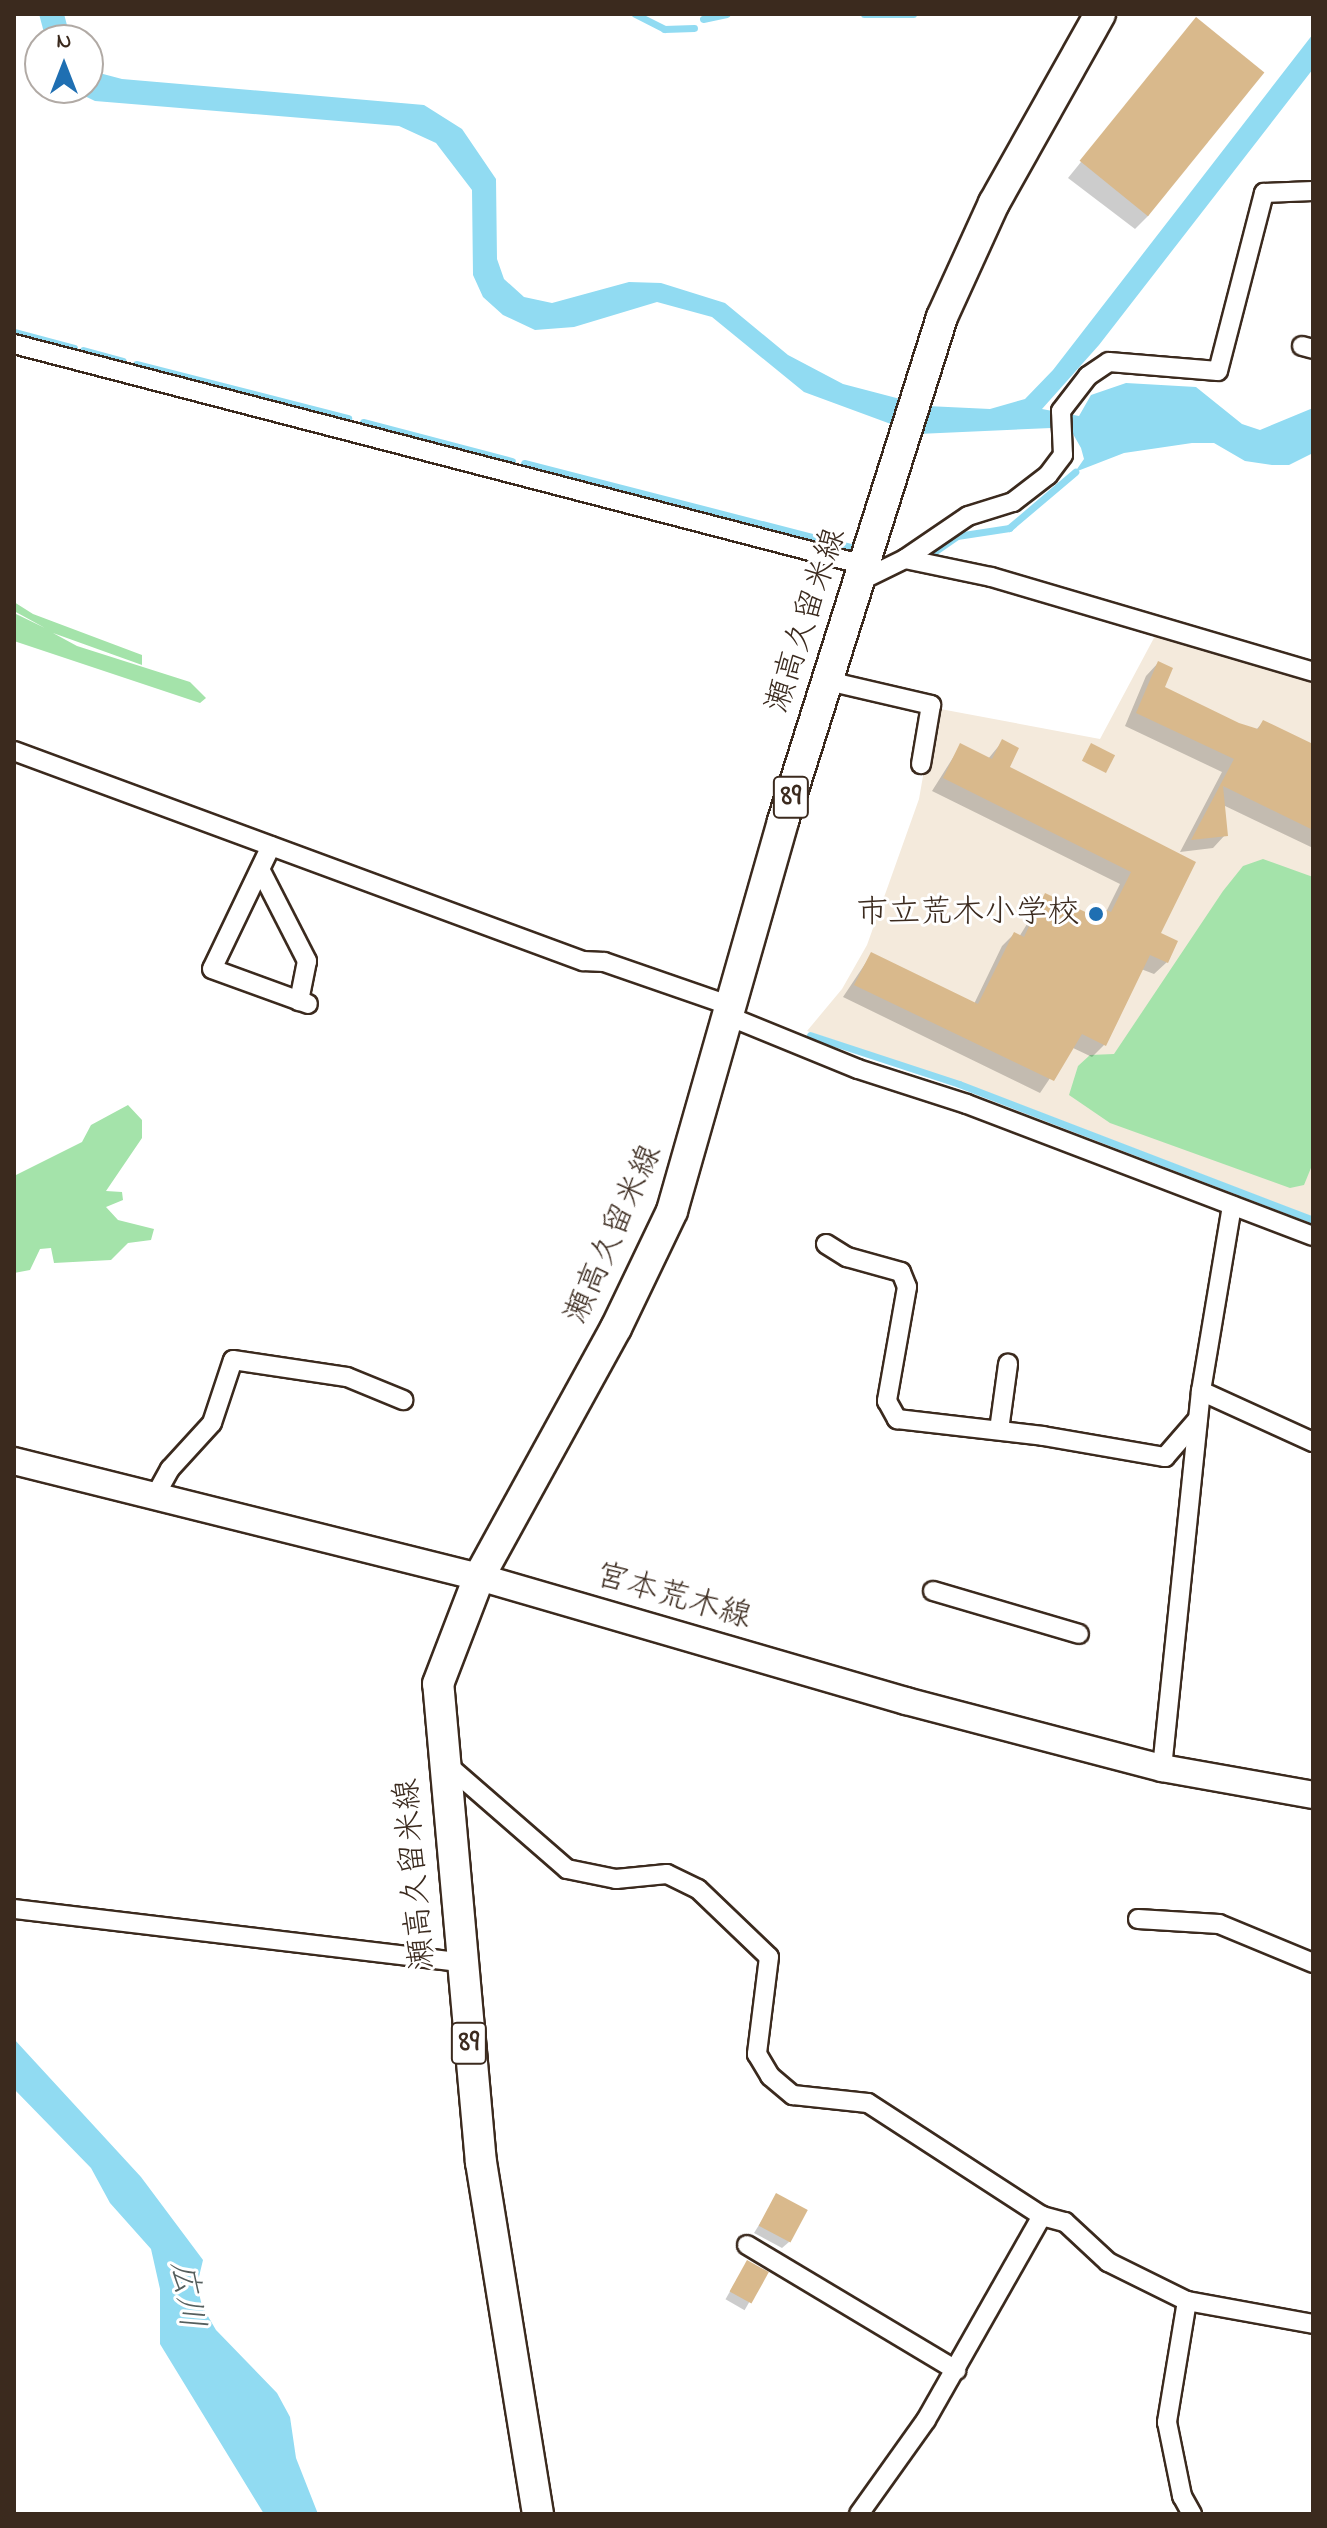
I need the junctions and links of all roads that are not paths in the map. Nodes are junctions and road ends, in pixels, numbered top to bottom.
1 (1100, 14) edge
2 (1313, 191) edge
3 (14, 344) edge
4 (905, 559) junction
5 (862, 573) junction
6 (1313, 672) edge
7 (828, 681) junction
8 (14, 751) edge
9 (921, 764) dead end
10 (271, 846) junction
11 (262, 873) junction
12 (729, 1011) junction
13 (1232, 1206) junction
14 (1313, 1236) edge
15 (826, 1244) dead end
16 (1008, 1364) dead end
17 (1201, 1391) junction
18 (403, 1400) dead end
19 (1198, 1419) junction
20 (999, 1430) junction
21 (1313, 1442) edge
22 (14, 1461) edge
23 (155, 1496) junction
24 (479, 1577) junction
25 (933, 1591) dead end
26 (1079, 1634) dead end
27 (444, 1762) junction
28 (1162, 1768) junction
29 (1313, 1795) edge
30 (14, 1909) edge
31 (1138, 1919) dead end
32 (461, 1962) junction
33 (1313, 1963) edge
34 (1042, 2216) junction
35 (747, 2245) dead end
36 (1187, 2301) junction
37 (1313, 2324) edge
38 (956, 2370) junction
39 (538, 2514) edge
40 (859, 2514) edge
41 (1192, 2514) edge

1 - 5 main road, 瀬高久留米線 / 89
2 - 4 street
3 - 5 street
4 - 5 street
4 - 6 street
5 - 7 main road, 瀬高久留米線 / 89
7 - 9 street
7 - 12 main road, 瀬高久留米線 / 89
8 - 10 street
10 - 11 street
10 - 12 street
11 - 11 street
12 - 13 street
12 - 24 main road, 瀬高久留米線 / 89
13 - 14 street
13 - 17 street
15 - 20 street
16 - 20 street
17 - 19 street
17 - 21 street
18 - 23 street
19 - 20 street
19 - 28 street
22 - 23 main road, 宮本荒木線
23 - 24 main road, 宮本荒木線
24 - 27 main road, 瀬高久留米線 / 89
24 - 28 main road, 宮本荒木線
25 - 26 street
27 - 32 main road, 瀬高久留米線 / 89
27 - 34 street
28 - 29 main road, 宮本荒木線
30 - 32 street
31 - 33 street
32 - 39 main road, 瀬高久留米線 / 89
34 - 36 street
34 - 38 street
35 - 38 street
36 - 37 street
36 - 41 street
38 - 40 street

